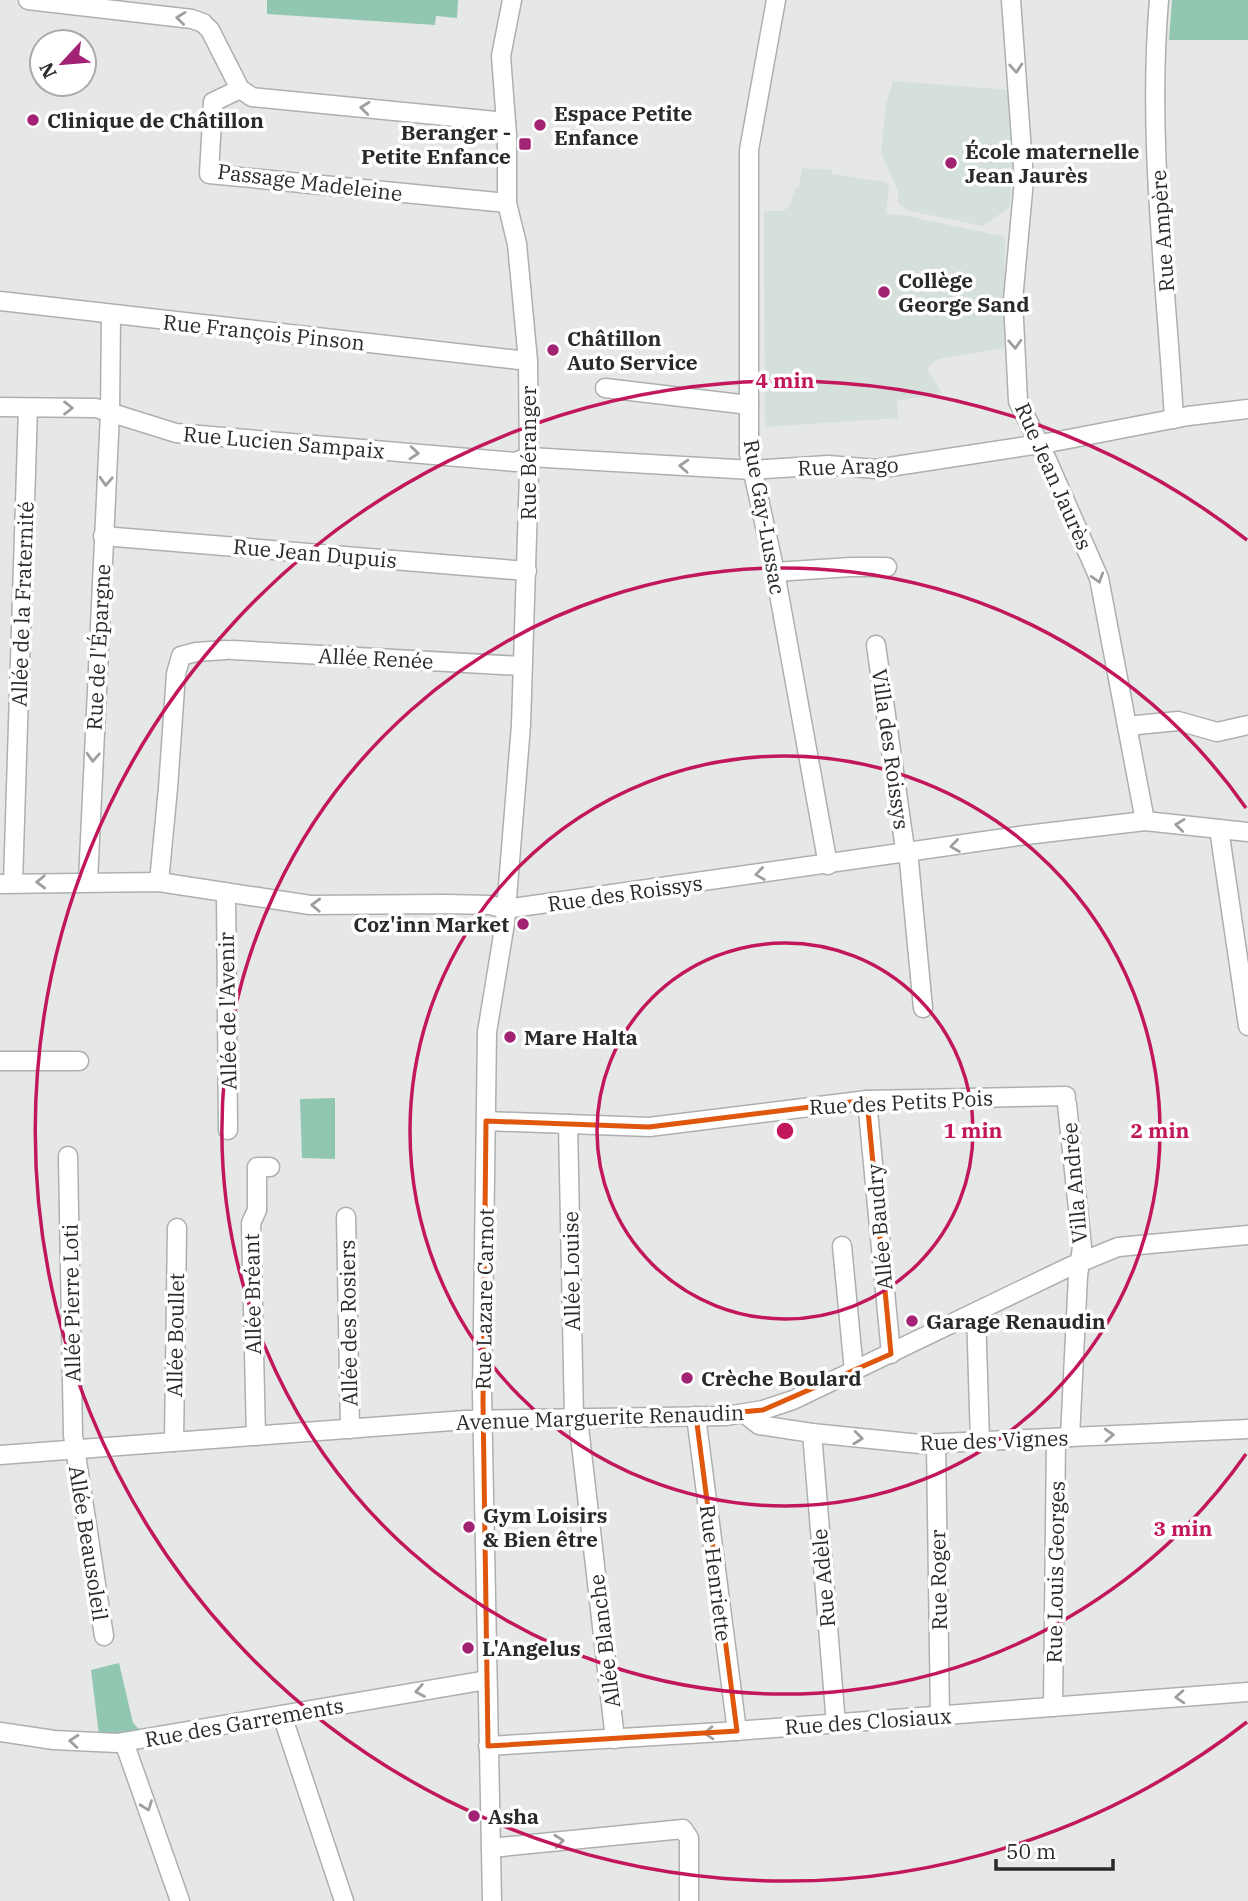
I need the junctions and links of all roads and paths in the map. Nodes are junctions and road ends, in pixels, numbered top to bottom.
1 (28, 0) edge
2 (512, 0) edge
3 (776, 0) edge
4 (1010, 0) edge
5 (1159, 0) edge
6 (240, 89) junction
7 (506, 122) junction
8 (507, 203) junction
9 (0, 301) edge
10 (111, 315) junction
11 (527, 361) junction
12 (605, 388) dead end
13 (749, 405) junction
14 (0, 407) edge
15 (28, 408) junction
16 (1248, 409) edge
17 (110, 413) junction
18 (1174, 419) junction
19 (1038, 443) junction
20 (529, 457) junction
21 (752, 470) junction
22 (103, 536) junction
23 (887, 567) dead end
24 (527, 571) junction
25 (775, 572) junction
26 (876, 645) dead end
27 (521, 666) junction
28 (1127, 726) junction
29 (1248, 726) edge
30 (1145, 821) junction
31 (1219, 829) junction
32 (1248, 832) edge
33 (908, 853) junction
34 (828, 865) junction
35 (88, 881) junction
36 (159, 882) junction
37 (7, 884) edge
38 (226, 892) junction
39 (506, 909) junction
40 (923, 1008) dead end
41 (1248, 1027) edge
42 (0, 1061) edge
43 (79, 1061) dead end
44 (867, 1100) junction
45 (1067, 1100) joint
46 (486, 1121) junction
47 (568, 1124) junction
48 (228, 1130) dead end
49 (68, 1156) dead end
50 (270, 1167) dead end
51 (346, 1217) dead end
52 (177, 1228) dead end
53 (1248, 1235) edge
54 (842, 1246) dead end
55 (1080, 1262) junction
56 (976, 1312) junction
57 (891, 1354) junction
58 (854, 1371) junction
59 (745, 1414) junction
60 (696, 1416) junction
61 (576, 1418) junction
62 (483, 1419) junction
63 (350, 1429) junction
64 (1248, 1429) edge
65 (812, 1433) junction
66 (256, 1436) junction
67 (1063, 1438) junction
68 (174, 1442) junction
69 (980, 1442) junction
70 (936, 1444) junction
71 (75, 1449) junction
72 (0, 1455) edge
73 (104, 1636) dead end
74 (487, 1680) junction
75 (1248, 1692) edge
76 (1054, 1707) junction
77 (282, 1715) junction
78 (940, 1717) junction
79 (836, 1724) junction
80 (737, 1731) junction
81 (0, 1732) edge
82 (615, 1739) junction
83 (124, 1742) junction
84 (488, 1746) junction
85 (491, 1848) junction
86 (180, 1901) edge
87 (344, 1901) edge
88 (492, 1901) edge
89 (689, 1901) edge

6 -> 1 street
2 - 7 street, Rue Béranger
3 - 13 street, Rue Gay-Lussac
4 -> 19 street, Rue Jean Jaurès
5 - 18 street, Rue Ampère
7 -> 6 street
6 - 8 street, Passage Madeleine
7 - 8 street, Rue Béranger
8 - 11 street, Rue Béranger
9 - 10 street, Rue François Pinson
10 - 11 street, Rue François Pinson
10 - 17 street, Rue de l'Épargne
11 - 20 street, Rue Béranger
12 - 13 street
13 - 21 street, Rue Gay-Lussac
14 - 15 street, Rue Lucien Sampaix
15 -> 17 street, Rue Lucien Sampaix
15 - 37 street, Allée de la Fraternité
16 - 18 street, Rue Arago
17 -> 20 street, Rue Lucien Sampaix
17 -> 22 street, Rue de l'Épargne
18 - 19 street, Rue Arago
19 - 21 street, Rue Arago
19 -> 28 street, Rue Jean Jaurès
21 -> 20 street, Rue Arago
20 - 24 street, Rue Béranger
21 - 25 street, Rue Gay-Lussac
22 - 24 street, Rue Jean Dupuis
22 -> 35 street, Rue de l'Épargne
23 - 25 street
24 - 27 street, Rue Béranger
25 - 34 street, Rue Gay-Lussac
26 - 33 street, Villa des Roissys
27 - 36 street, Allée Renée
27 - 39 street, Rue Béranger
28 - 29 street
28 - 30 street, Rue Jean Jaurès
31 -> 30 street, Rue des Roissys
30 -> 33 street, Rue des Roissys
31 - 32 street, Rue des Roissys
31 - 41 street
33 - 34 street, Rue des Roissys
33 - 40 street, Villa des Roissys
34 -> 39 street, Rue des Roissys
35 - 36 street, Rue des Roissys
35 -> 37 street, Rue des Roissys
36 - 38 street, Rue des Roissys
39 -> 38 street, Rue des Roissys
38 - 48 street, Allée de l'Avenir
39 - 46 street, Rue Lazare Carnot
42 - 43 street
44 - 45 street, Rue des Petits Pois
44 - 47 street, Rue des Petits Pois
44 - 57 street, Allée Baudry
45 - 55 street, Villa Andrée
46 - 47 street, Rue des Petits Pois
46 - 62 street, Rue Lazare Carnot
47 - 61 street, Allée Louise
49 - 71 street, Allée Pierre Loti
50 - 66 street, Allée Bréant
51 - 63 street, Allée des Rosiers
52 - 68 street, Allée Boullet
53 - 55 street, Avenue Marguerite Renaudin
54 - 58 street
55 - 56 street, Avenue Marguerite Renaudin
55 - 67 street, Villa Andrée
56 - 57 street, Avenue Marguerite Renaudin
56 - 69 street
57 - 58 street, Avenue Marguerite Renaudin
58 - 59 street, Avenue Marguerite Renaudin
59 - 60 street, Avenue Marguerite Renaudin
59 - 65 street, Rue des Vignes
60 - 61 street, Avenue Marguerite Renaudin
60 - 80 street, Rue Henriette
61 - 62 street, Avenue Marguerite Renaudin
61 - 82 street, Allée Blanche
62 - 63 street, Avenue Marguerite Renaudin
62 - 74 street, Rue Lazare Carnot
63 - 66 street, Avenue Marguerite Renaudin
67 -> 64 street, Rue des Vignes
65 -> 70 street, Rue des Vignes
65 - 79 street, Rue Adèle
66 - 68 street, Avenue Marguerite Renaudin
67 - 69 street, Rue des Vignes
67 - 76 street, Rue Louis Georges
68 - 71 street, Avenue Marguerite Renaudin
69 - 70 street, Rue des Vignes
70 - 78 street, Rue Roger
71 - 72 street, Avenue Marguerite Renaudin
71 - 73 street, Allée Beausoleil
74 -> 77 street, Rue des Garrements
74 - 84 street, Rue Lazare Carnot
75 -> 76 street, Rue des Closiaux
76 - 78 street, Rue des Closiaux
77 - 83 street, Rue des Garrements
77 - 87 street
78 - 79 street, Rue des Closiaux
79 - 80 street, Rue des Closiaux
80 -> 82 street, Rue des Closiaux
83 -> 81 street, Rue des Garrements
82 - 84 street, Rue des Closiaux
83 -> 86 street
84 - 85 street, Rue Lazare Carnot
85 - 88 street, Rue Lazare Carnot
85 -> 89 street

